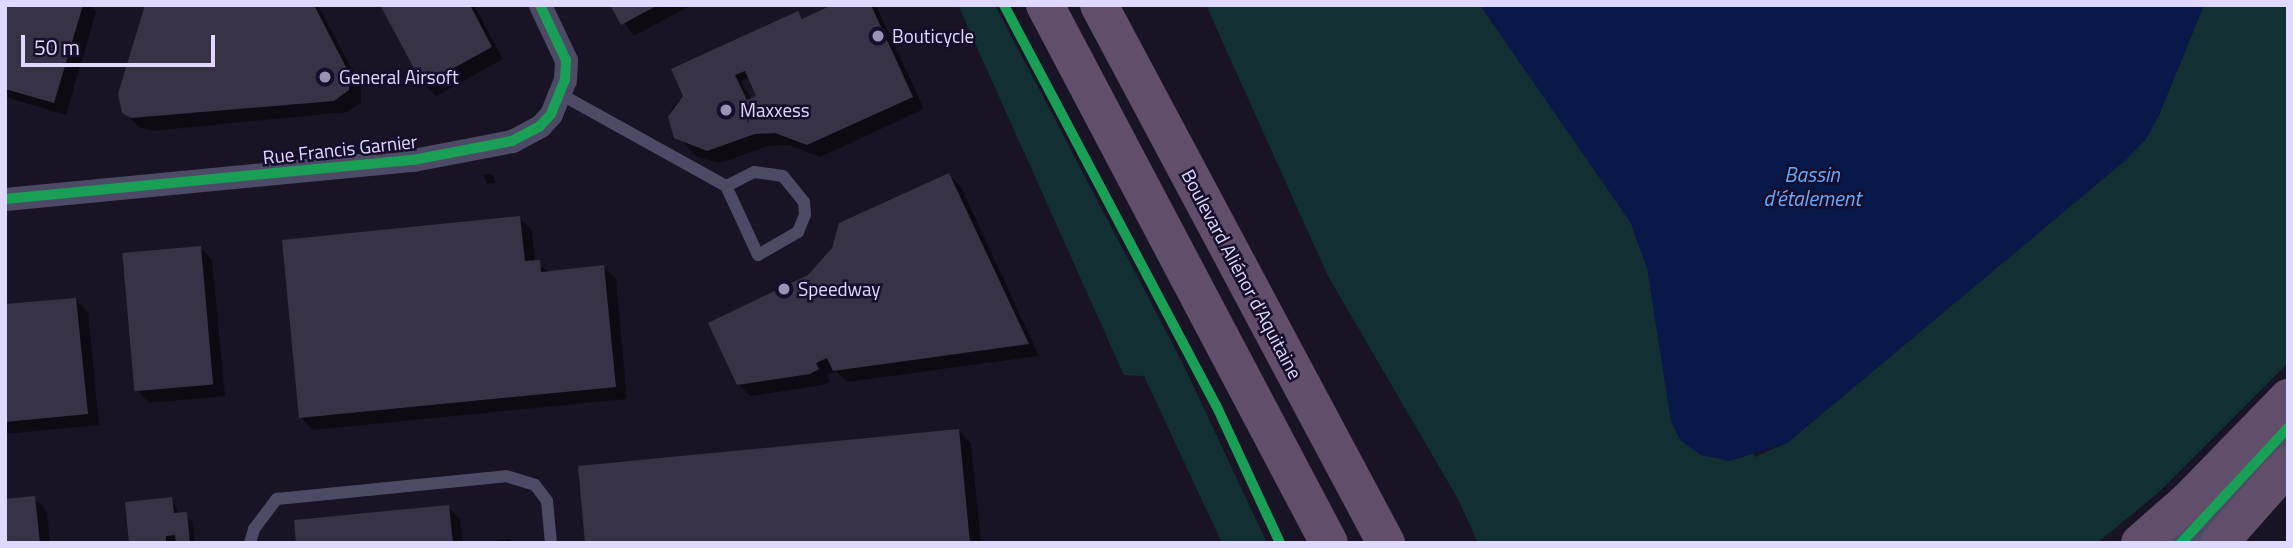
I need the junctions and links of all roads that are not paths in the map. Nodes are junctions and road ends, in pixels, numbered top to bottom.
1 (540, 5) edge
2 (1045, 5) edge
3 (1099, 5) edge
4 (562, 95) junction
5 (726, 186) junction
6 (5, 199) edge
7 (2288, 398) edge
8 (2288, 428) edge
9 (2288, 465) edge
10 (250, 543) edge
11 (551, 543) edge
12 (1328, 543) edge
13 (1386, 543) edge
14 (2140, 543) edge
15 (2181, 543) edge
16 (2219, 543) edge

1 - 4 street, Rue Francis Garnier
2 - 12 highway
3 - 13 highway, Boulevard Aliénor d'Aquitaine
4 - 5 lane
4 - 6 street, Rue Francis Garnier
5 - 5 lane
7 - 14 highway
8 - 15 street
9 - 16 highway
10 - 11 lane

